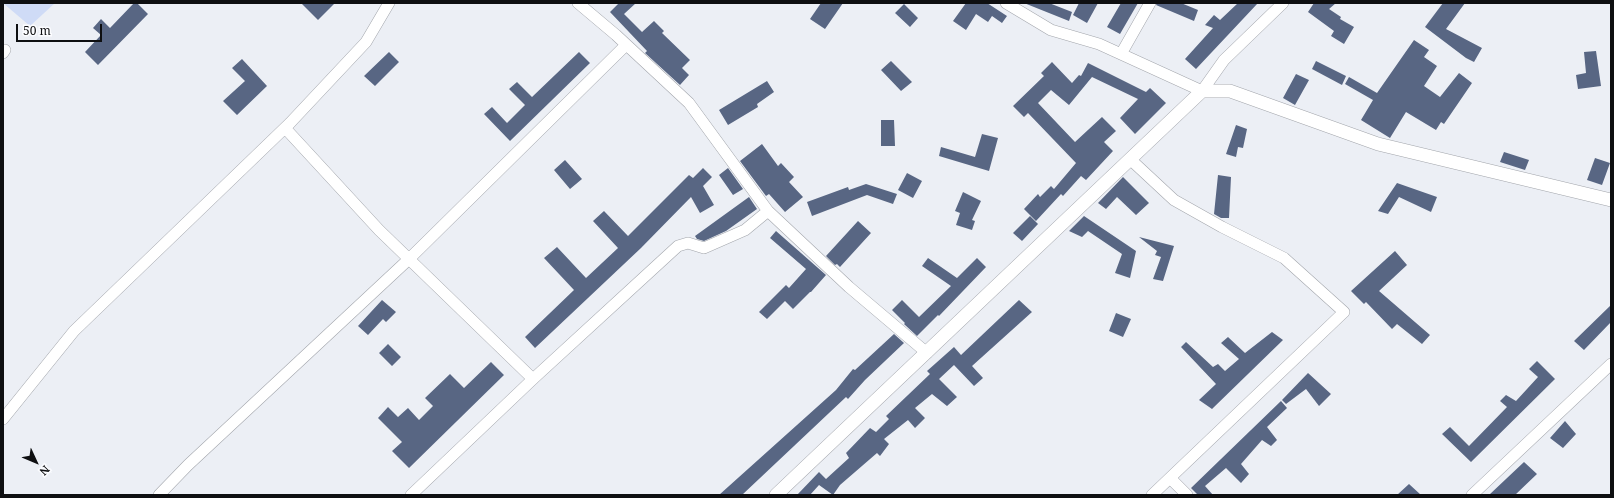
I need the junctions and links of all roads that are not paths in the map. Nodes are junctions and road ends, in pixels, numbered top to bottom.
1 (389, 3) edge
2 (578, 3) edge
3 (1006, 3) edge
4 (1150, 3) edge
5 (1284, 3) edge
6 (626, 45) junction
7 (1120, 54) junction
8 (1202, 91) junction
9 (285, 128) junction
10 (1131, 160) junction
11 (1611, 200) edge
12 (768, 211) junction
13 (409, 259) junction
14 (926, 353) junction
15 (1611, 364) edge
16 (533, 379) junction
17 (3, 419) edge
18 (1170, 478) junction
19 (158, 495) edge
20 (411, 495) edge
21 (776, 495) edge
22 (1152, 495) edge
23 (1187, 495) edge
24 (1472, 495) edge

1 - 9 street
2 - 6 street
3 - 7 street
4 - 7 street
5 - 8 street
6 - 12 street
6 - 13 street
7 - 8 street
8 - 10 street
8 - 11 street
9 - 13 street
9 - 17 street
10 - 14 street
10 - 18 street
12 - 14 street
12 - 16 street
13 - 16 street
13 - 19 street
14 - 21 street
15 - 24 street
16 - 20 street
18 - 22 street
18 - 23 street

